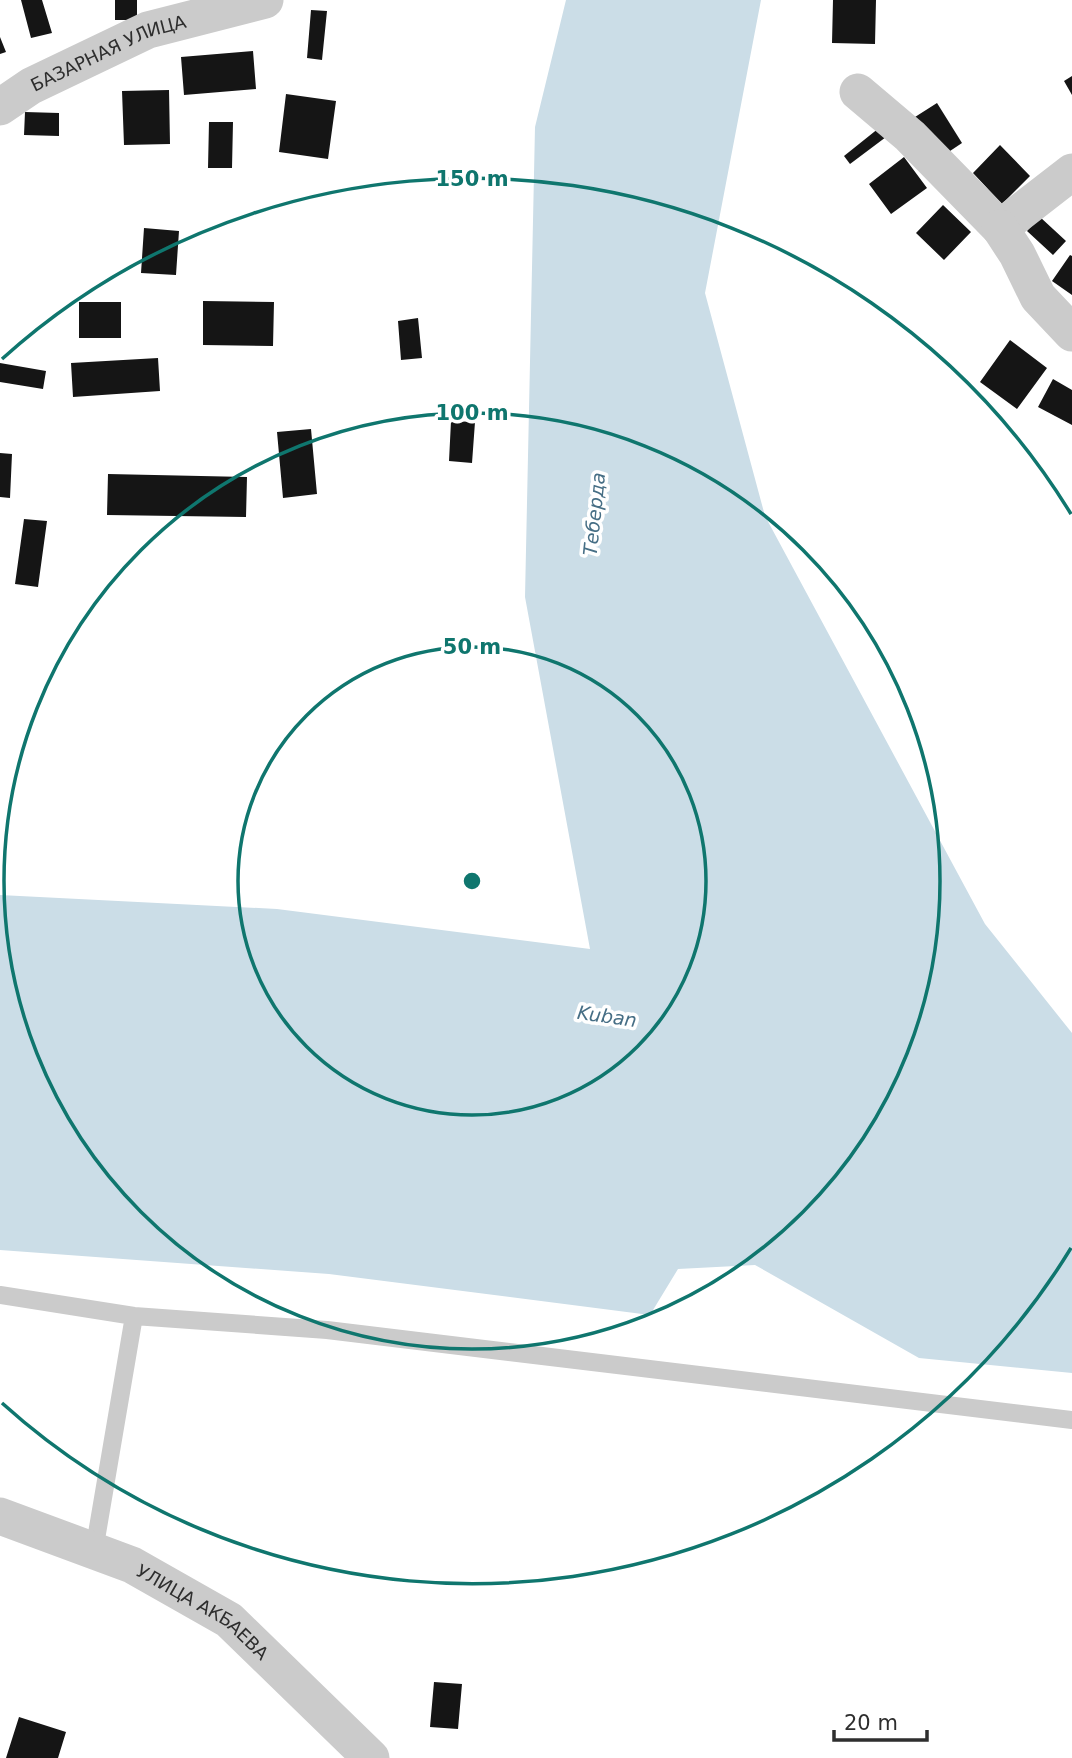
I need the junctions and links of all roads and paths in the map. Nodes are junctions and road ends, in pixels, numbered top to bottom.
1 (265, 0) edge
2 (858, 92) dead end
3 (0, 107) edge
4 (1072, 172) edge
5 (1000, 228) junction
6 (1072, 332) edge
7 (0, 1295) edge
8 (134, 1316) junction
9 (1072, 1420) edge
10 (0, 1516) edge
11 (94, 1551) junction
12 (371, 1758) edge

1 - 3 street, БАЗАРНАЯ УЛИЦА
2 - 5 street
4 - 5 street
5 - 6 street
7 - 8 lane
8 - 9 lane
8 - 11 lane
10 - 11 street, УЛИЦА АКБАЕВА
11 - 12 street, УЛИЦА АКБАЕВА

